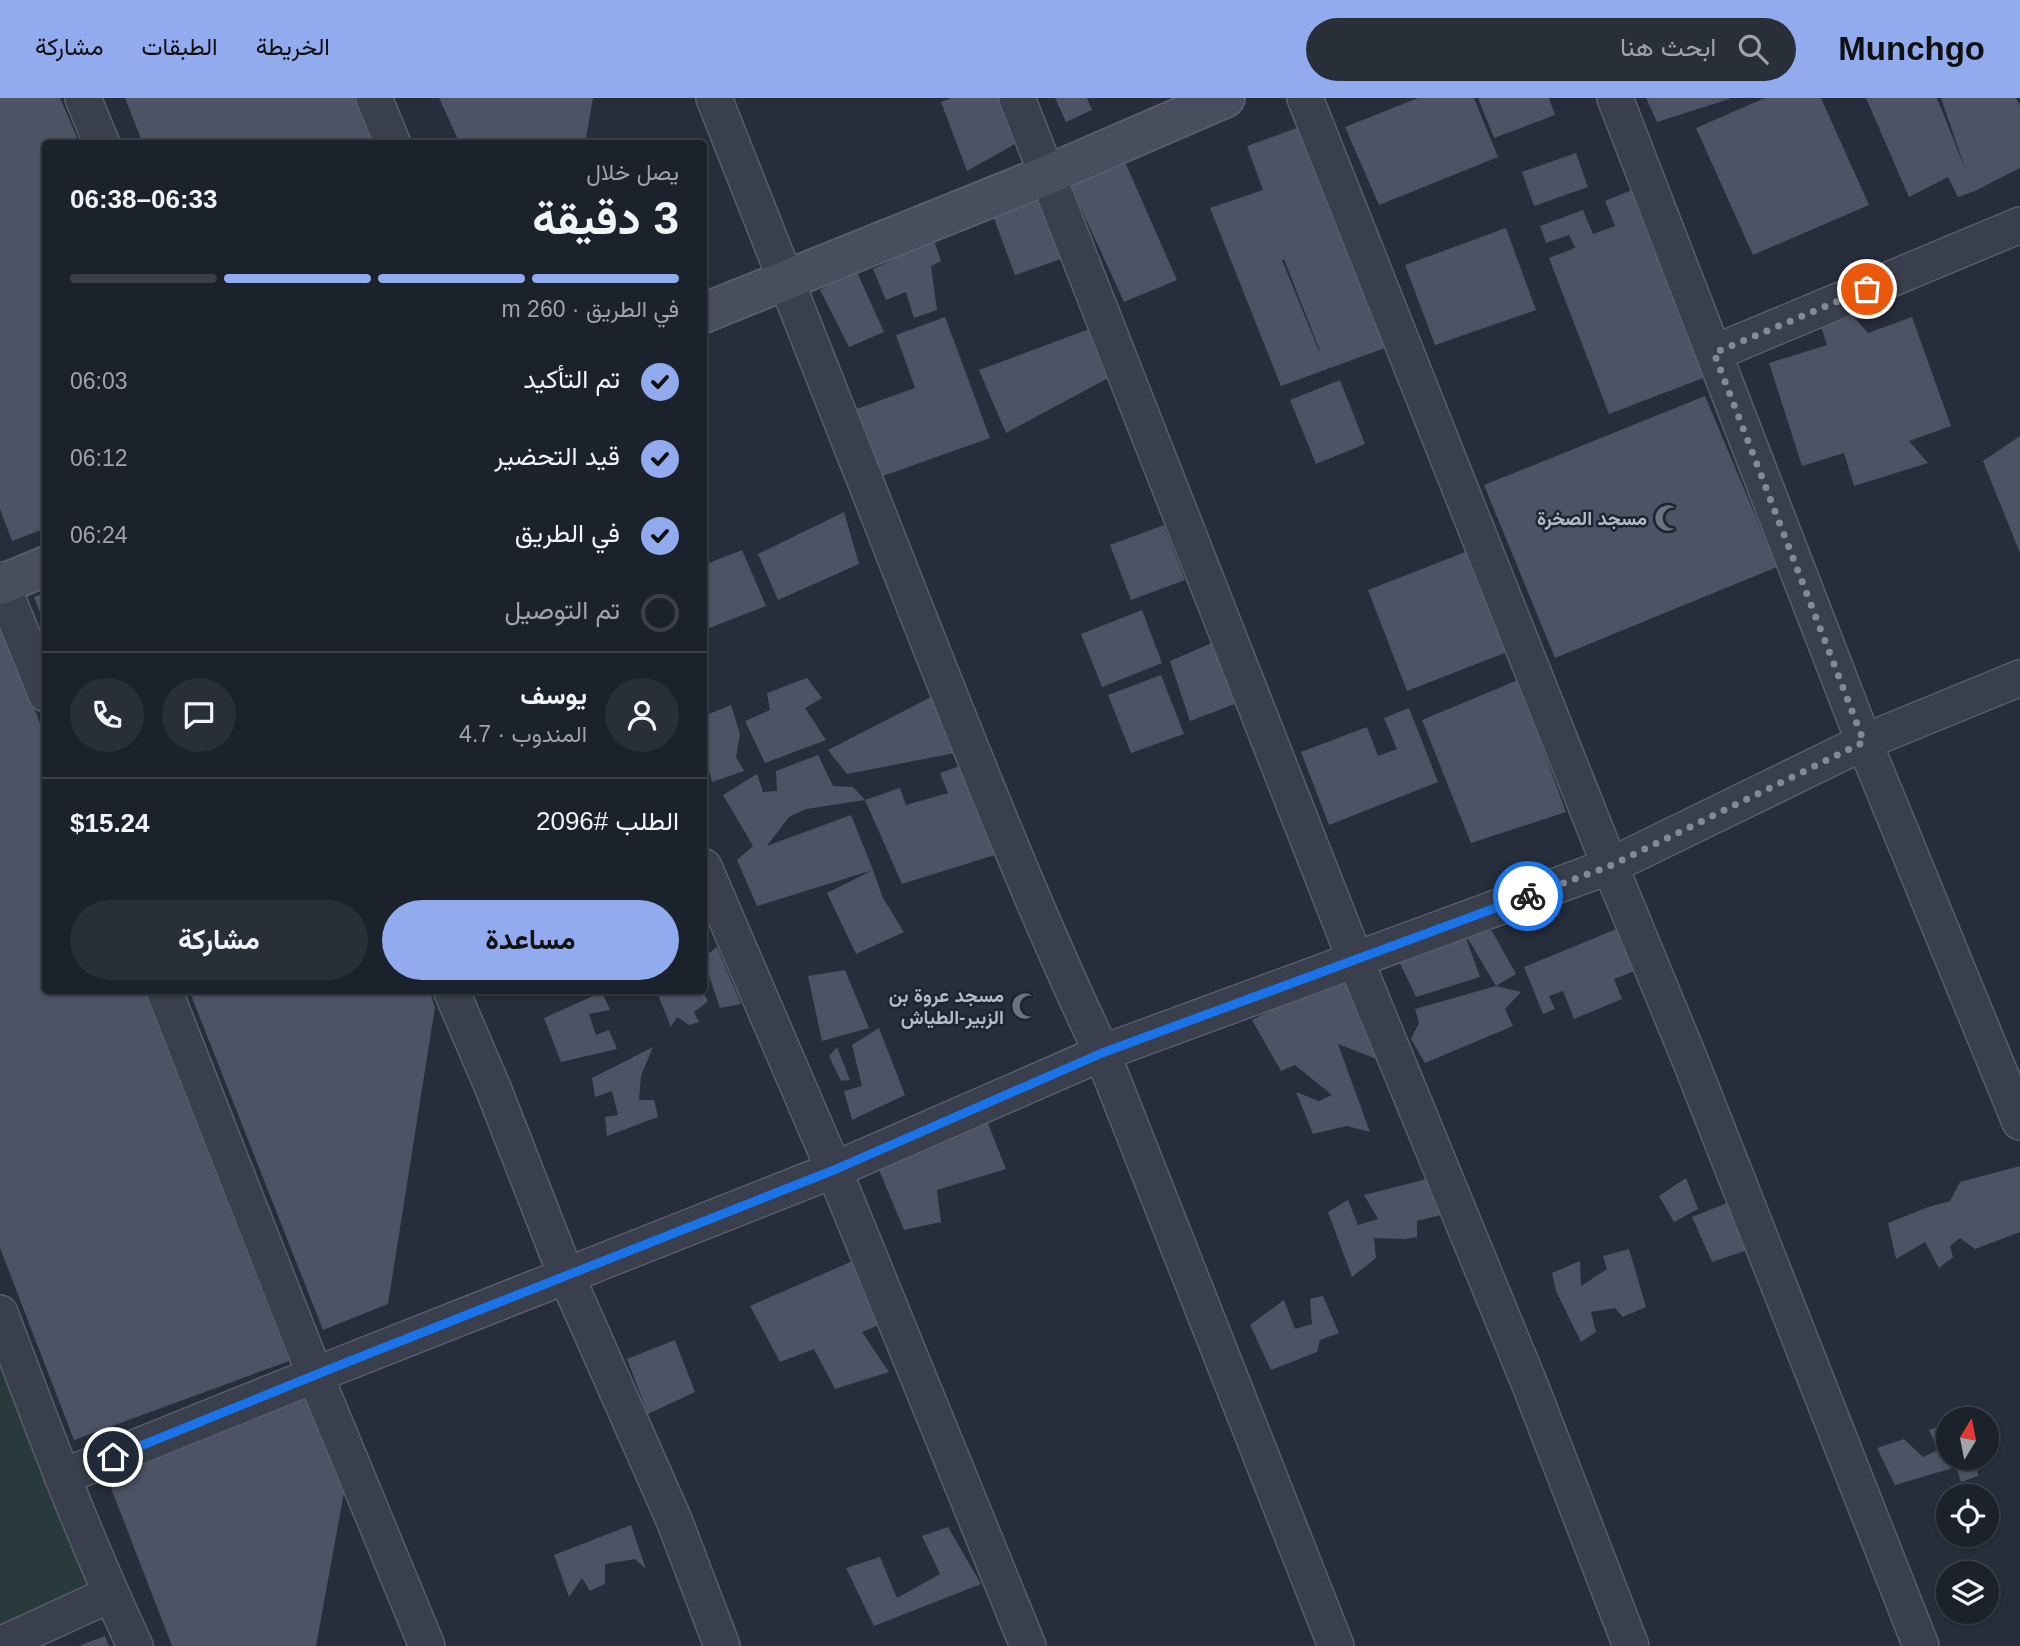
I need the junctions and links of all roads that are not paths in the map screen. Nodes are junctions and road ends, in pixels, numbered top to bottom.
1 (83, 98) edge
2 (374, 98) edge
3 (714, 98) edge
4 (1017, 98) edge
5 (1225, 98) edge
6 (1305, 98) edge
7 (1615, 98) edge
8 (100, 140) edge
9 (391, 140) edge
10 (1047, 175) junction
11 (2020, 225) edge
12 (786, 281) junction
13 (707, 312) edge
14 (1714, 353) junction
15 (42, 567) edge
16 (0, 583) edge
17 (2020, 678) edge
18 (42, 684) edge
19 (1864, 742) junction
20 (1610, 866) junction
21 (707, 874) edge
22 (1355, 959) junction
23 (166, 994) edge
24 (452, 994) edge
25 (1102, 1053) junction
26 (2020, 1122) edge
27 (834, 1170) junction
28 (566, 1275) junction
29 (0, 1313) edge
30 (6, 1348) edge
31 (315, 1375) junction
32 (62, 1477) junction
33 (111, 1594) junction
34 (0, 1645) edge
35 (135, 1646) edge
36 (427, 1646) edge
37 (722, 1646) edge
38 (1028, 1646) edge
39 (1336, 1646) edge
40 (1631, 1646) edge
41 (1921, 1646) edge

1 - 8 street
2 - 9 street
3 - 12 street
4 - 10 street
5 - 10 street
6 - 20 street
7 - 14 street
10 - 12 street
10 - 22 street
11 - 14 street
12 - 13 street
12 - 25 street
14 - 19 street
15 - 16 street
16 - 18 street
17 - 19 street
19 - 20 street
19 - 26 street
20 - 22 street
20 - 41 street
21 - 27 street
22 - 25 street
22 - 40 street
23 - 31 street
24 - 28 street
25 - 27 street
25 - 39 street
27 - 28 street
27 - 38 street
28 - 31 street
28 - 37 street
29 - 30 street
30 - 32 street
31 - 32 street
31 - 36 street
32 - 33 street
33 - 34 street
33 - 35 street

